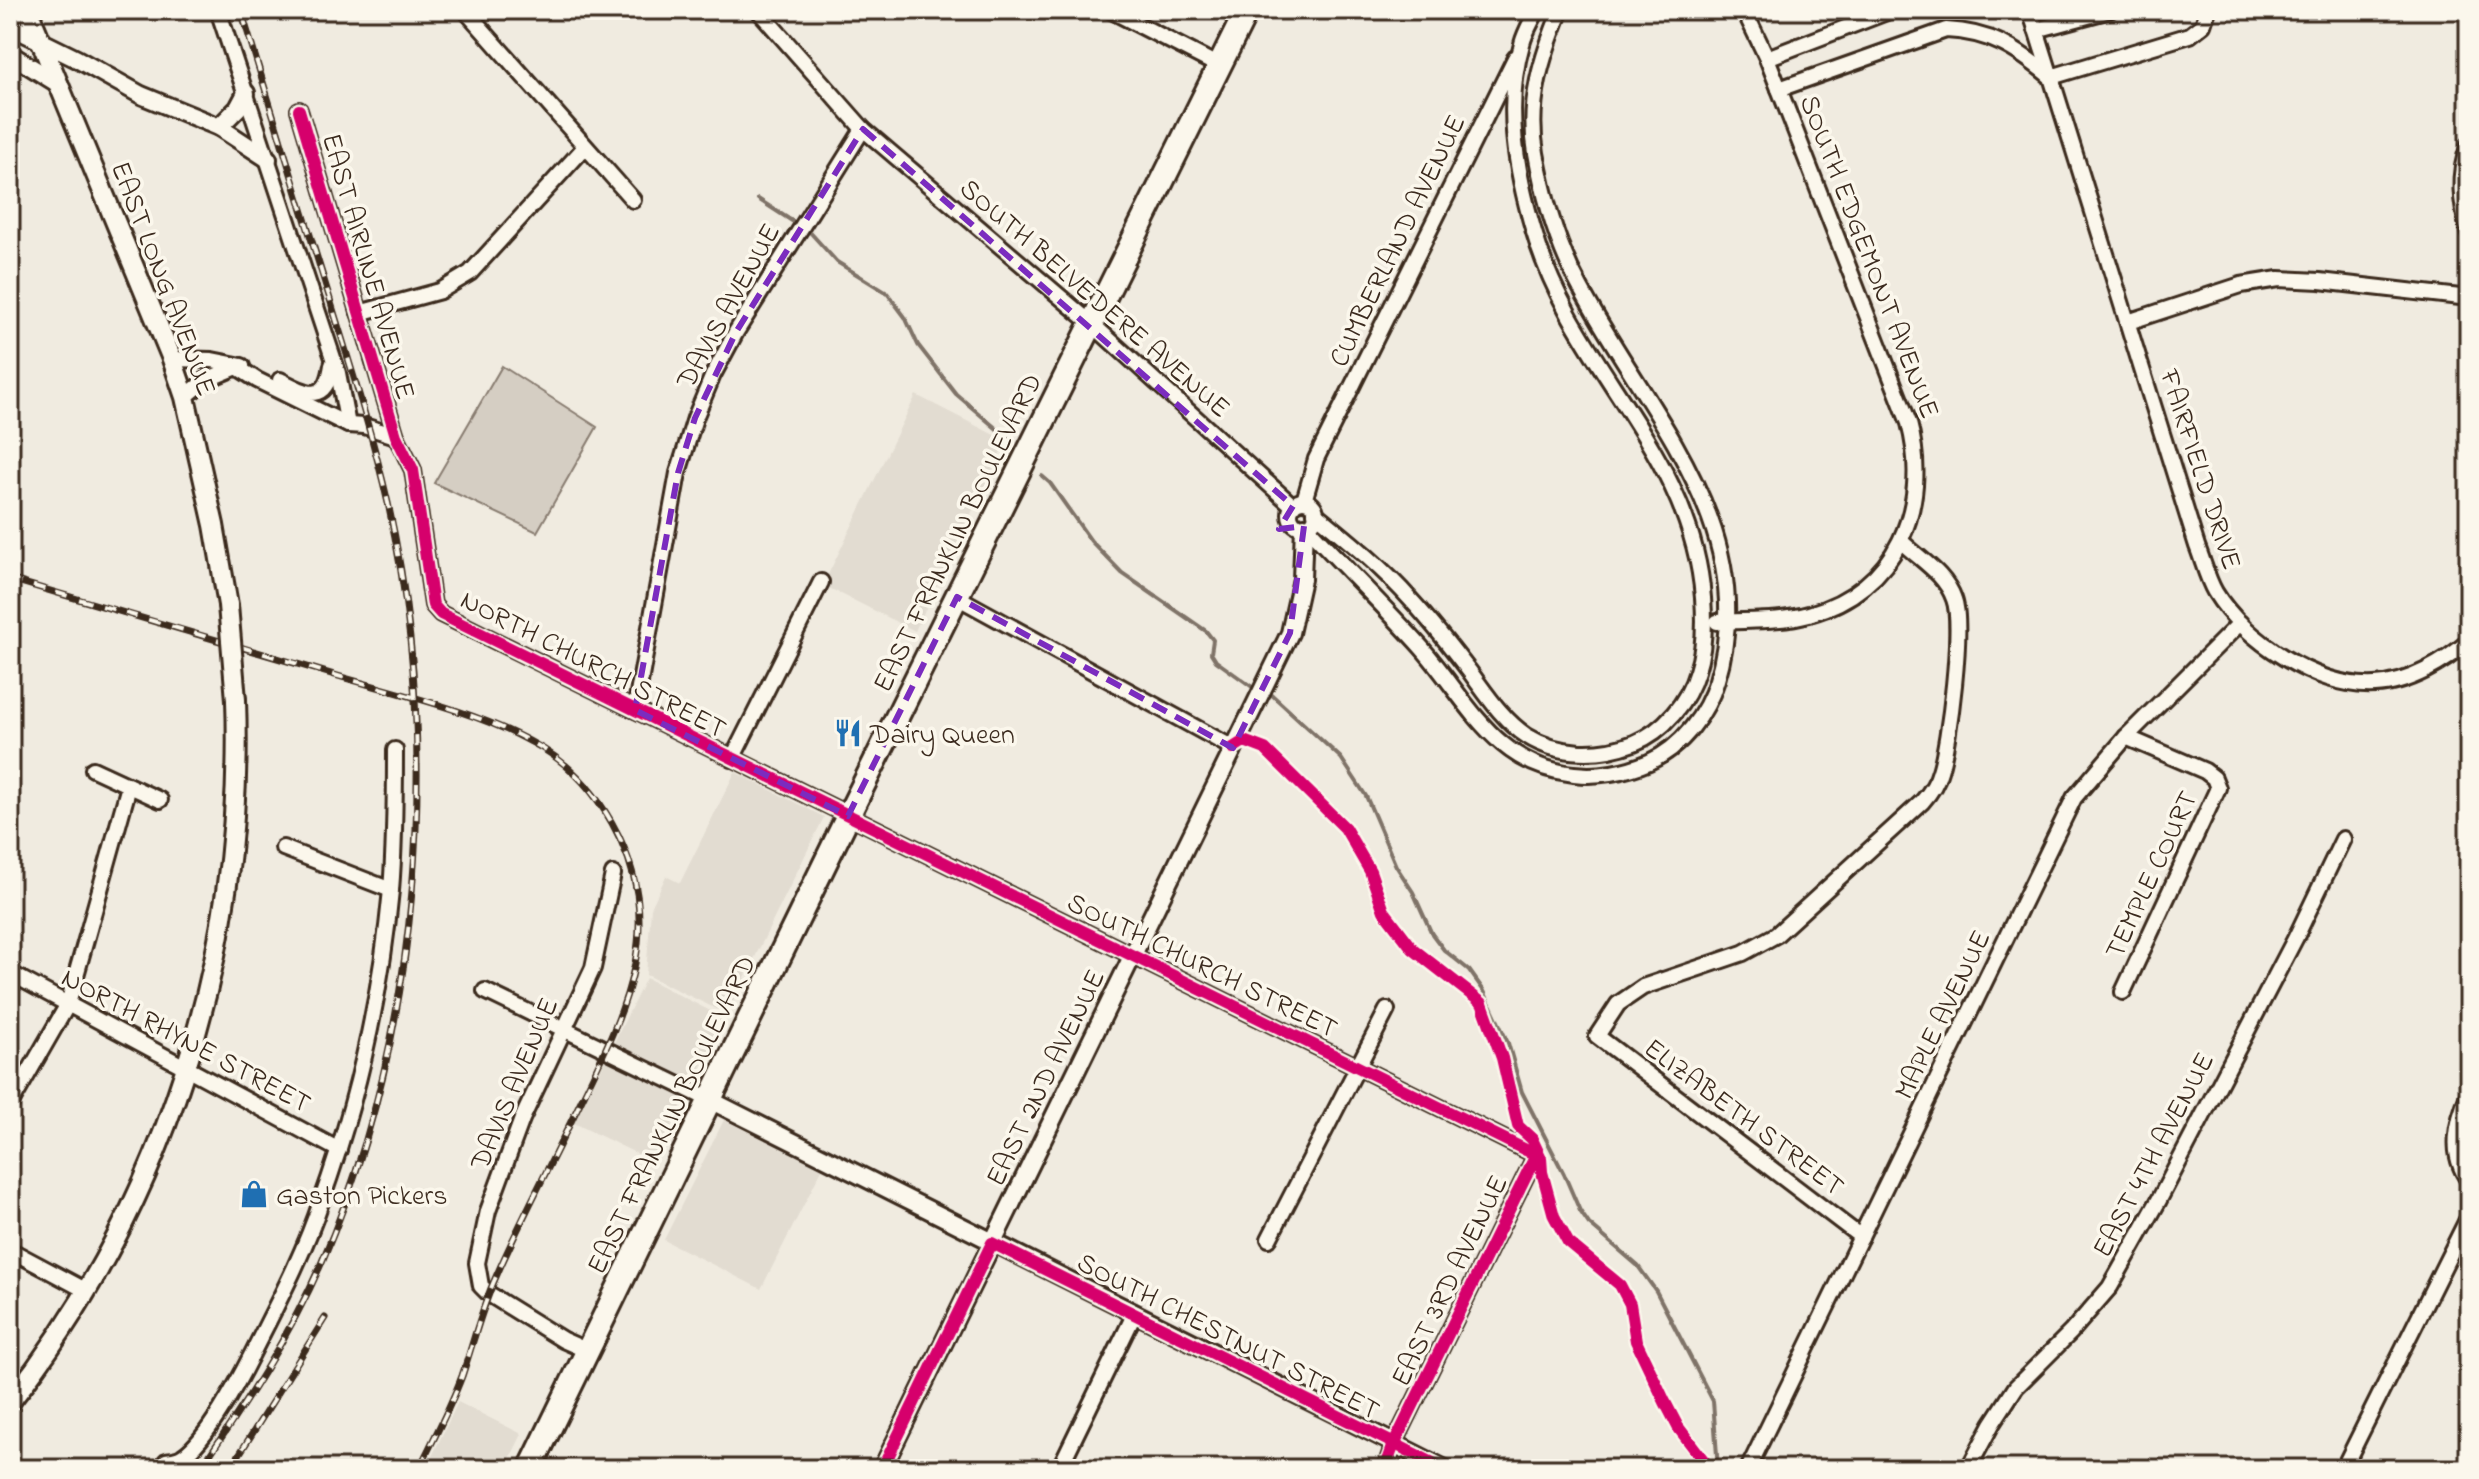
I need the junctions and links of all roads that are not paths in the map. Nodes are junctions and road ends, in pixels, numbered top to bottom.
1 (28, 10) edge
2 (218, 10) edge
3 (465, 10) edge
4 (758, 10) edge
5 (1110, 10) edge
6 (1247, 10) edge
7 (1537, 10) edge
8 (1548, 10) edge
9 (1561, 10) edge
10 (1744, 10) edge
11 (1892, 10) edge
12 (2030, 10) edge
13 (2110, 10) edge
14 (2208, 10) edge
15 (10, 26) edge
16 (2036, 30) junction
17 (10, 39) edge
18 (39, 40) junction
19 (1522, 42) junction
20 (10, 54) edge
21 (1767, 58) junction
22 (1219, 66) junction
23 (2051, 77) junction
24 (60, 85) junction
25 (1779, 89) junction
26 (246, 93) junction
27 (299, 110) dead end
28 (219, 127) junction
29 (863, 129) junction
30 (2469, 145) edge
31 (585, 147) junction
32 (268, 159) junction
33 (633, 200) dead end
34 (2469, 234) edge
35 (2469, 298) edge
36 (359, 313) junction
37 (2128, 322) junction
38 (1092, 324) junction
39 (172, 359) junction
40 (333, 359) junction
41 (237, 367) junction
42 (185, 397) junction
43 (348, 425) junction
44 (396, 436) junction
45 (1298, 504) junction
46 (1315, 513) junction
47 (1305, 526) junction
48 (1901, 541) junction
49 (821, 582) dead end
50 (957, 597) junction
51 (1725, 621) junction
52 (1705, 622) junction
53 (2240, 623) junction
54 (2469, 641) edge
55 (635, 710) junction
56 (2126, 737) junction
57 (1233, 748) junction
58 (395, 750) dead end
59 (732, 759) junction
60 (93, 769) dead end
61 (129, 786) junction
62 (160, 800) dead end
63 (848, 816) junction
64 (2343, 839) dead end
65 (283, 848) dead end
66 (613, 874) dead end
67 (391, 890) junction
68 (1133, 955) junction
69 (10, 973) edge
70 (485, 991) dead end
71 (2123, 992) dead end
72 (68, 1004) junction
73 (1387, 1010) dead end
74 (564, 1028) junction
75 (1359, 1067) junction
76 (186, 1068) junction
77 (2469, 1093) edge
78 (710, 1100) junction
79 (10, 1105) edge
80 (339, 1150) junction
81 (1536, 1155) joint
82 (2469, 1181) edge
83 (2469, 1216) edge
84 (1861, 1237) junction
85 (1269, 1239) dead end
86 (992, 1243) junction
87 (10, 1250) edge
88 (87, 1291) junction
89 (1134, 1315) junction
90 (588, 1351) junction
91 (10, 1402) edge
92 (1394, 1444) junction
93 (166, 1461) dead end
94 (530, 1469) edge
95 (882, 1469) edge
96 (1059, 1469) edge
97 (1385, 1469) edge
98 (1445, 1469) edge
99 (1748, 1469) edge
100 (1968, 1469) edge
101 (2343, 1469) edge

1 - 18 main road, EAST LONG AVENUE
2 - 26 street
3 - 31 street
4 - 29 street, SOUTH BELVEDERE AVENUE
5 - 22 street
6 - 22 main road, EAST FRANKLIN BOULEVARD
7 - 19 street
8 - 19 street, CUMBERLAND AVENUE
9 - 51 street
10 - 21 street, SOUTH EDGEMONT AVENUE
11 - 21 street
12 - 16 street, FAIRFIELD DRIVE
13 - 16 street
14 - 23 street
15 - 18 street
16 - 23 street, FAIRFIELD DRIVE
17 - 18 street
18 - 24 main road, EAST LONG AVENUE
18 - 28 street
19 - 45 street, CUMBERLAND AVENUE
19 - 52 street
20 - 24 street
21 - 25 street, SOUTH EDGEMONT AVENUE
22 - 38 main road, EAST FRANKLIN BOULEVARD
23 - 25 street
23 - 37 street, FAIRFIELD DRIVE
24 - 39 main road, EAST LONG AVENUE
25 - 48 street, SOUTH EDGEMONT AVENUE
26 - 28 street
26 - 32 street
27 - 36 street, EAST AIRLINE AVENUE
28 - 32 street
29 - 38 street, SOUTH BELVEDERE AVENUE
29 - 55 street, DAVIS AVENUE
30 - 34 street
31 - 33 street
31 - 36 street
32 - 40 street
35 - 37 street
36 - 44 street, EAST AIRLINE AVENUE
37 - 53 street, FAIRFIELD DRIVE
38 - 45 street, SOUTH BELVEDERE AVENUE
38 - 50 main road, EAST FRANKLIN BOULEVARD
39 - 41 street
39 - 42 main road, EAST LONG AVENUE
40 - 41 street
40 - 43 street
41 - 42 street
41 - 43 street
42 - 76 main road, EAST LONG AVENUE, bridge
43 - 44 street
44 - 55 street, NORTH CHURCH STREET
45 - 46 street
45 - 47 street
46 - 47 street
46 - 52 street
47 - 51 street
47 - 57 street, EAST 2ND AVENUE
48 - 51 street, SOUTH EDGEMONT AVENUE
48 - 84 street, ELIZABETH STREET
49 - 59 street
50 - 57 street
50 - 63 main road, EAST FRANKLIN BOULEVARD
51 - 52 street, SOUTH EDGEMONT AVENUE
53 - 54 street, FAIRFIELD DRIVE
53 - 56 street, MAPLE AVENUE
55 - 59 street, NORTH CHURCH STREET
56 - 71 street, TEMPLE COURT
56 - 84 street, MAPLE AVENUE
57 - 68 street, EAST 2ND AVENUE
58 - 67 street
59 - 63 street, NORTH CHURCH STREET
60 - 61 street
61 - 62 street
61 - 72 street
63 - 68 street, SOUTH CHURCH STREET
63 - 78 main road, EAST FRANKLIN BOULEVARD
64 - 100 street, EAST 4TH AVENUE
65 - 67 street
66 - 74 street, DAVIS AVENUE
67 - 80 street
68 - 75 street, SOUTH CHURCH STREET
68 - 86 street, EAST 2ND AVENUE
69 - 72 street, NORTH RHYNE STREET
70 - 74 street
72 - 76 street, NORTH RHYNE STREET
72 - 79 street
73 - 75 street
74 - 78 street
74 - 90 street, DAVIS AVENUE
75 - 81 street, SOUTH CHURCH STREET
75 - 85 street
76 - 80 street, NORTH RHYNE STREET
76 - 88 main road, EAST LONG AVENUE
77 - 82 street
78 - 86 street, SOUTH CHESTNUT STREET
78 - 90 main road, EAST FRANKLIN BOULEVARD
80 - 93 street
81 - 92 street, EAST 3RD AVENUE
83 - 101 street
84 - 99 street, MAPLE AVENUE
86 - 89 street, SOUTH CHESTNUT STREET
86 - 95 street, EAST 2ND AVENUE
87 - 88 street
88 - 91 main road, EAST LONG AVENUE
89 - 92 street, SOUTH CHESTNUT STREET
89 - 96 street
90 - 94 main road, EAST FRANKLIN BOULEVARD
92 - 97 street, EAST 3RD AVENUE
92 - 98 street, SOUTH CHESTNUT STREET

